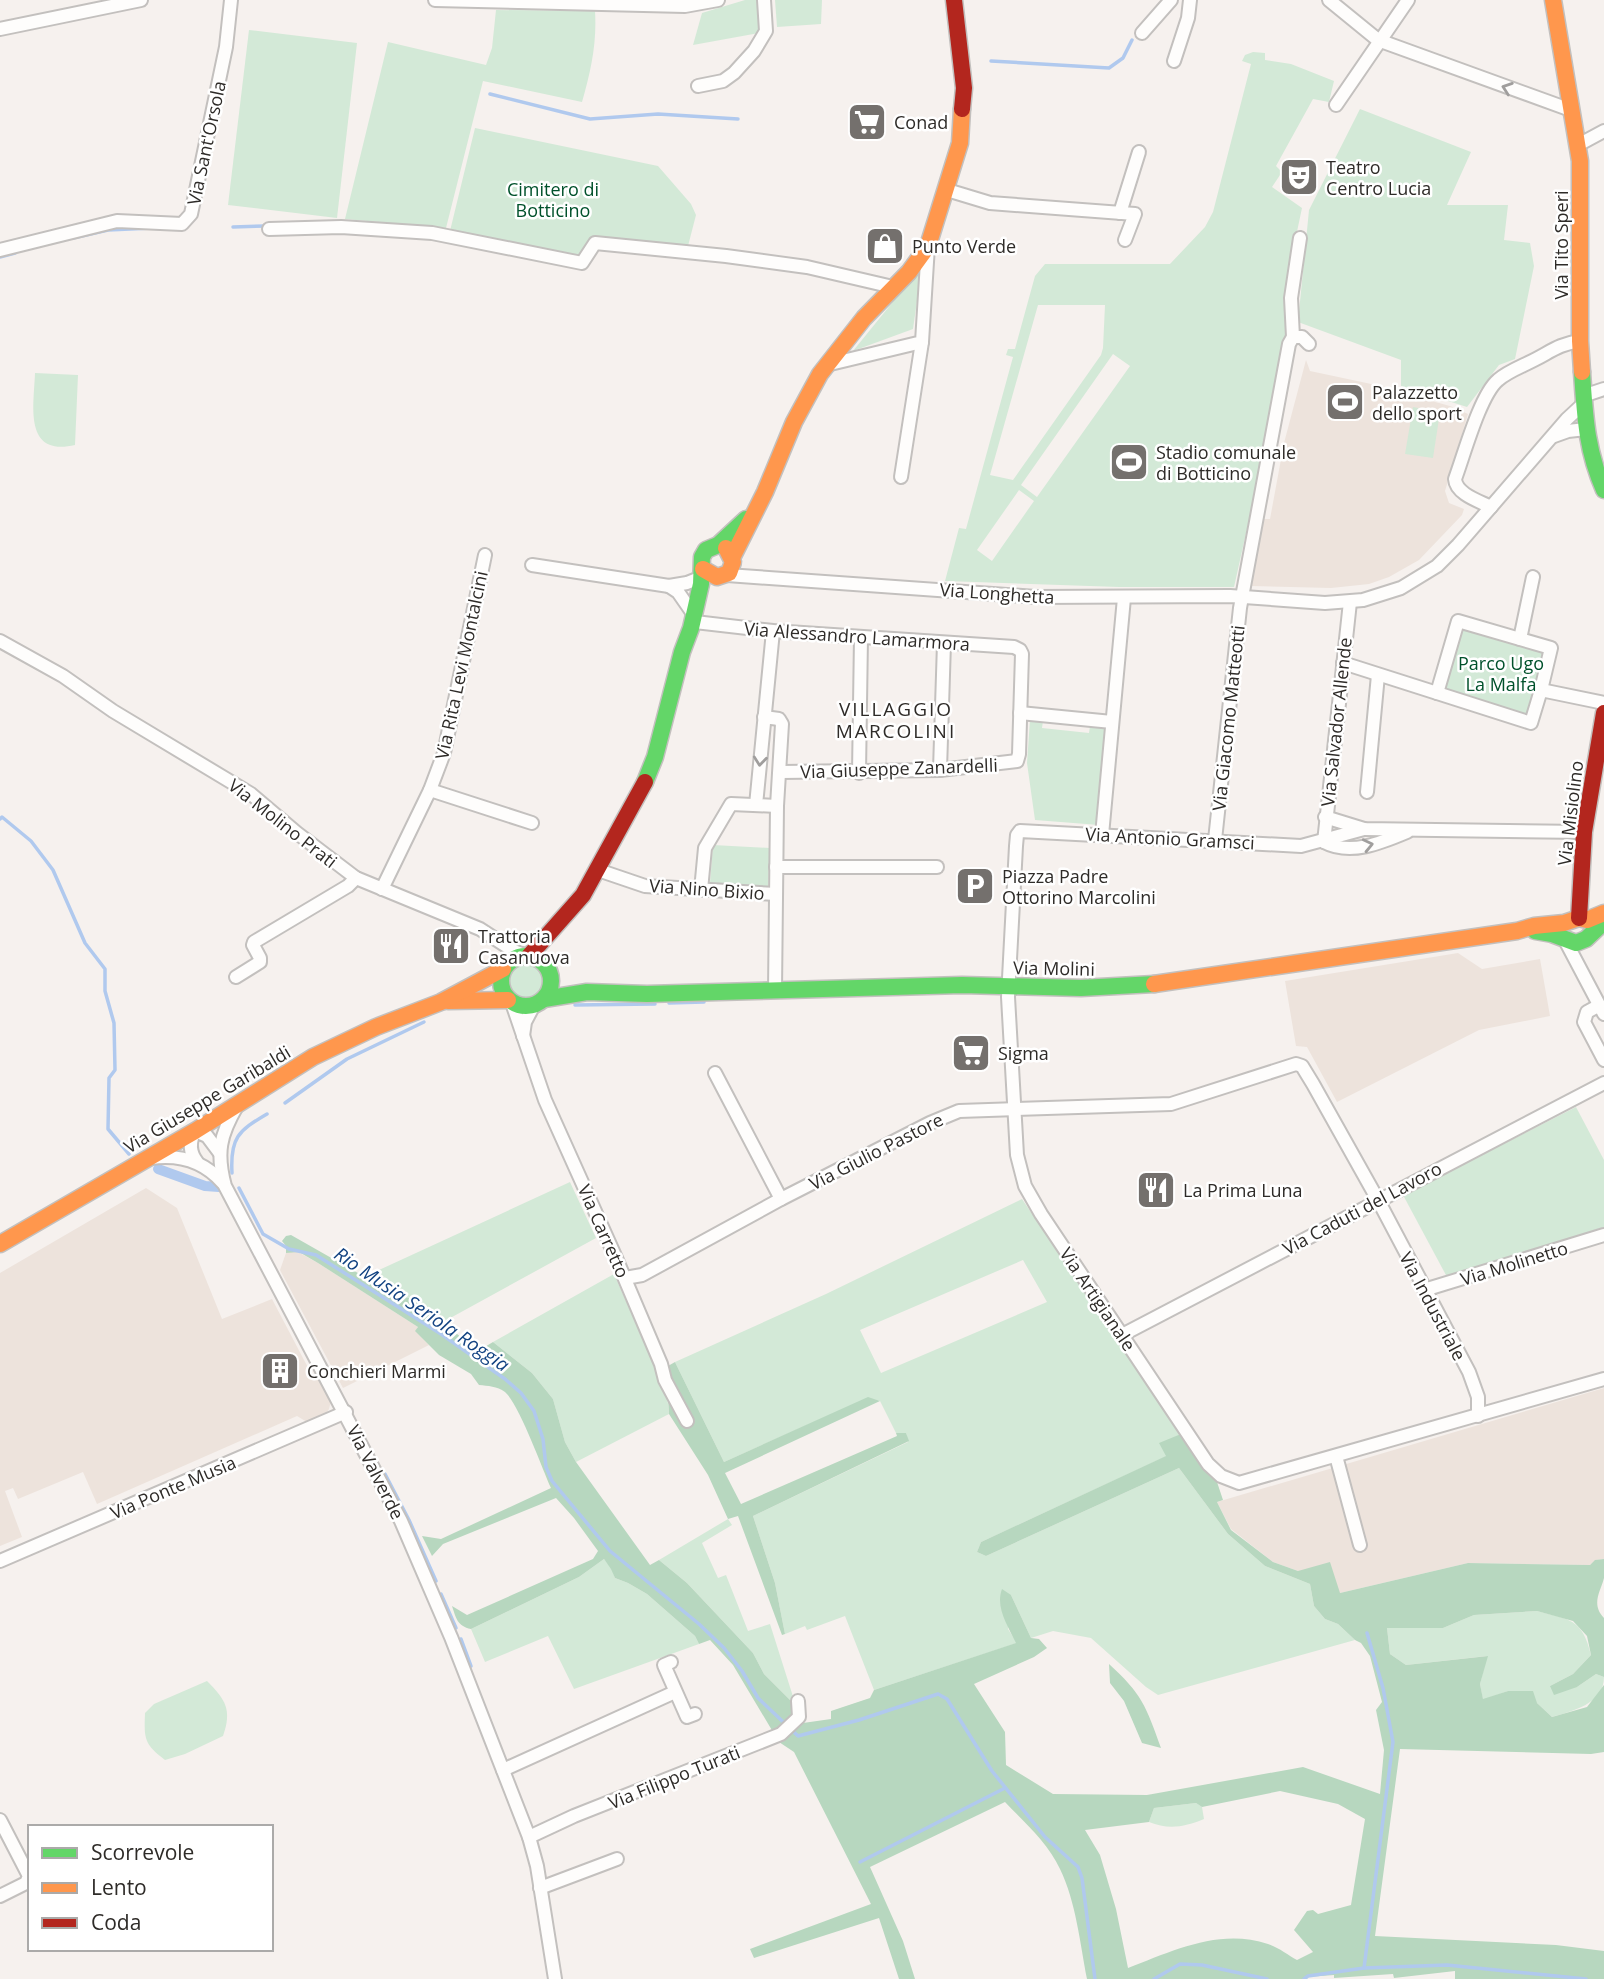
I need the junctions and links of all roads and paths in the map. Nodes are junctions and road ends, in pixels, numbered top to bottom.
1 (141, 0) edge
2 (231, 0) edge
3 (435, 0) edge
4 (718, 0) edge
5 (764, 0) edge
6 (954, 0) edge
7 (1171, 0) edge
8 (1189, 0) edge
9 (1329, 0) edge
10 (1408, 0) edge
11 (1553, 0) edge
12 (596, 2) edge
13 (0, 29) edge
14 (1142, 33) dead end
15 (1378, 40) junction
16 (1174, 61) dead end
17 (698, 86) dead end
18 (1336, 105) dead end
19 (1571, 110) junction
20 (1604, 131) edge
21 (1578, 145) junction
22 (1139, 152) dead end
23 (947, 190) junction
24 (1120, 213) junction
25 (269, 229) dead end
26 (1300, 238) dead end
27 (1125, 240) dead end
28 (928, 246) junction
29 (0, 250) edge
30 (893, 287) junction
31 (1293, 337) junction
32 (1580, 341) junction
33 (922, 342) junction
34 (1309, 344) dead end
35 (826, 365) junction
36 (1604, 388) edge
37 (1586, 395) junction
38 (1586, 429) junction
39 (1554, 436) junction
40 (901, 477) dead end
41 (1604, 490) edge
42 (1491, 507) junction
43 (754, 510) junction
44 (718, 545) junction
45 (485, 555) dead end
46 (532, 565) dead end
47 (728, 568) junction
48 (702, 573) junction
49 (1533, 577) dead end
50 (669, 586) junction
51 (1242, 597) junction
52 (1124, 598) junction
53 (1350, 602) junction
54 (693, 622) junction
55 (773, 631) junction
56 (861, 637) junction
57 (1520, 639) junction
58 (0, 641) edge
59 (944, 643) junction
60 (1343, 663) junction
61 (1378, 675) junction
62 (1541, 690) junction
63 (1437, 693) junction
64 (1604, 703) edge
65 (1020, 713) junction
66 (1604, 713) edge
67 (765, 717) junction
68 (1112, 722) junction
69 (940, 770) junction
70 (781, 772) junction
71 (859, 773) junction
72 (1599, 773) edge
73 (430, 790) junction
74 (1367, 792) dead end
75 (756, 805) junction
76 (777, 806) junction
77 (1325, 817) junction
78 (532, 823) dead end
79 (1364, 829) junction
80 (1412, 830) junction
81 (1584, 832) junction
82 (1017, 835) joint
83 (1102, 835) junction
84 (1216, 840) junction
85 (1324, 842) junction
86 (776, 867) junction
87 (937, 867) dead end
88 (598, 870) junction
89 (356, 878) junction
90 (382, 889) junction
91 (701, 890) junction
92 (1582, 890) junction
93 (776, 894) junction
94 (1604, 913) edge
95 (1604, 922) edge
96 (1576, 930) junction
97 (548, 937) junction
98 (504, 944) junction
99 (528, 956) junction
100 (505, 966) junction
101 (548, 970) junction
102 (236, 977) dead end
103 (1009, 986) junction
104 (775, 990) junction
105 (587, 992) junction
106 (510, 1001) junction
107 (441, 1002) junction
108 (539, 1002) junction
109 (1601, 1010) edge
110 (523, 1040) junction
111 (1604, 1060) edge
112 (715, 1073) dead end
113 (1604, 1083) edge
114 (238, 1105) junction
115 (1014, 1108) junction
116 (195, 1131) junction
117 (219, 1152) junction
118 (147, 1158) junction
119 (197, 1162) junction
120 (225, 1185) junction
121 (781, 1199) junction
122 (1378, 1200) junction
123 (1604, 1236) edge
124 (0, 1244) edge
125 (625, 1278) junction
126 (1424, 1290) junction
127 (1122, 1335) junction
128 (1604, 1379) edge
129 (346, 1412) junction
130 (1478, 1416) junction
131 (687, 1421) dead end
132 (1336, 1456) junction
133 (1360, 1545) dead end
134 (0, 1561) edge
135 (671, 1662) dead end
136 (675, 1692) junction
137 (798, 1701) dead end
138 (695, 1714) dead end
139 (503, 1770) junction
140 (0, 1820) edge
141 (529, 1838) junction
142 (617, 1859) dead end
143 (28, 1874) edge
144 (28, 1878) edge
145 (540, 1888) junction
146 (0, 1896) edge
147 (555, 1979) edge

1 - 13 street
2 - 29 street, Via Sant'Orsola
3 - 12 street
4 - 12 street
5 - 17 street
6 - 23 street
7 - 14 street
8 - 16 street
9 - 15 street
10 - 15 street
11 - 19 street, Via Tito Speri
15 - 18 street
19 -> 15 street
19 - 21 street, Via Tito Speri
20 - 21 street
21 - 32 street, Via Tito Speri
22 - 24 street
23 - 24 street
23 - 28 street
24 - 27 street
25 - 30 street
26 - 31 street
28 - 30 street
28 - 33 street
30 - 35 street
31 - 34 street
31 - 51 street
32 - 37 street, Via Tito Speri
32 - 42 street
33 - 35 street
33 - 40 street
35 - 43 street
36 - 37 street
37 - 38 street, Via Tito Speri
37 - 39 street, Via Longhetta
38 - 39 street
38 - 41 street, Via Tito Speri
39 - 42 street, Via Longhetta
42 - 53 street, Via Longhetta
43 - 44 street
43 - 47 street
44 - 47 street
44 - 48 street
45 - 73 street, Via Rita Levi Montalcini
46 - 50 street
47 - 48 street
47 - 52 street, Via Longhetta
47 - 54 street
48 - 50 street
48 - 54 street
49 - 57 street
50 - 54 street
51 - 52 street, Via Longhetta
51 - 53 street, Via Longhetta
51 - 84 street, Via Giacomo Matteotti
52 - 68 street
53 - 60 street, Via Salvador Allende
54 - 55 street, Via Alessandro Lamarmora
54 - 88 street
55 - 56 street, Via Alessandro Lamarmora
55 - 67 street
56 - 59 street, Via Alessandro Lamarmora
56 - 71 street
57 - 62 street
57 - 63 street
58 - 89 street, Via Molino Prati
59 - 65 street, Via Alessandro Lamarmora
59 - 69 street
60 - 61 street
60 - 77 street, Via Salvador Allende
61 - 63 street
61 - 74 street
62 - 63 street
62 - 64 street
65 - 68 street
65 - 69 street, Via Giuseppe Zanardelli
66 - 72 street, Via Misiolino
67 - 70 street
67 -> 75 street
68 - 83 street
69 - 71 street, Via Giuseppe Zanardelli
70 - 71 street, Via Giuseppe Zanardelli
70 - 76 street
72 - 81 street, Via Misiolino
73 - 78 street
73 - 90 street, Via Rita Levi Montalcini
75 - 76 street
75 - 91 street
76 - 86 street
77 - 79 street, Via Antonio Gramsci
77 - 85 street, Via Salvador Allende
79 - 80 street, Via Antonio Gramsci
79 - 85 street, Via Antonio Gramsci
80 - 81 street, Via Antonio Gramsci
85 -> 80 street, Via Antonio Gramsci
81 - 92 street, Via Misiolino
82 - 83 street, Via Antonio Gramsci
82 - 103 street, Via Artigianale
83 - 84 street, Via Antonio Gramsci
84 - 85 street, Via Antonio Gramsci
86 - 87 street
86 - 93 street
88 - 91 street, Via Nino Bixio
88 - 97 street
89 - 90 street, Via Molino Prati
89 - 102 street
90 - 98 street, Via Molino Prati
91 - 93 street, Via Nino Bixio
92 - 94 street
92 - 96 street, Via Misiolino
93 - 104 street
94 - 96 street, Via Molini
95 - 96 street
96 - 103 street, Via Molini
96 - 109 street
97 - 99 street
97 - 101 street
98 - 99 street, Via Molino Prati
98 - 100 street
99 - 100 street, Via Giuseppe Garibaldi
99 - 101 street
100 - 106 street
100 - 107 street, Via Giuseppe Garibaldi
101 - 105 street, Via Molini
101 - 108 street
103 - 104 street, Via Molini
103 - 115 street, Via Artigianale
104 - 105 street, Via Molini
105 - 108 street, Via Molini
106 - 107 street, Via Giuseppe Garibaldi
106 - 108 street, Via Giuseppe Garibaldi
106 - 110 street, Via Carretto
107 - 114 street, Via Giuseppe Garibaldi
108 - 110 street
109 - 111 street
110 - 125 street, Via Carretto
112 - 121 street
113 - 122 street, Via Caduti del Lavoro
114 - 116 street, Via Giuseppe Garibaldi
114 - 117 street, Via Valverde
115 - 121 street, Via Giulio Pastore
115 - 122 street, Via Giulio Pastore
115 - 127 street, Via Artigianale
116 - 117 street
116 - 118 street, Via Giuseppe Garibaldi
116 - 119 street
117 - 120 street, Via Valverde
118 - 119 street
118 - 124 street, Via Giuseppe Garibaldi
119 - 120 street, Via Valverde
120 - 129 street, Via Valverde
121 - 125 street, Via Giulio Pastore
122 - 126 street, Via Industriale
122 - 127 street, Via Caduti del Lavoro
123 - 126 street, Via Molinetto
125 - 131 street, Via Carretto
126 - 130 street, Via Industriale
127 - 132 street, Via Artigianale
128 - 130 street, Via Artigianale
129 - 134 street, Via Ponte Musia
129 - 139 street, Via Valverde
130 - 132 street, Via Artigianale
132 - 133 street
135 - 136 street
136 - 138 street
136 - 139 street
137 - 141 street, Via Filippo Turati
139 - 141 street, Via Valverde
140 - 143 street
141 - 145 street, Via Valverde
142 - 145 street
144 - 146 street
145 - 147 street, Via Valverde

